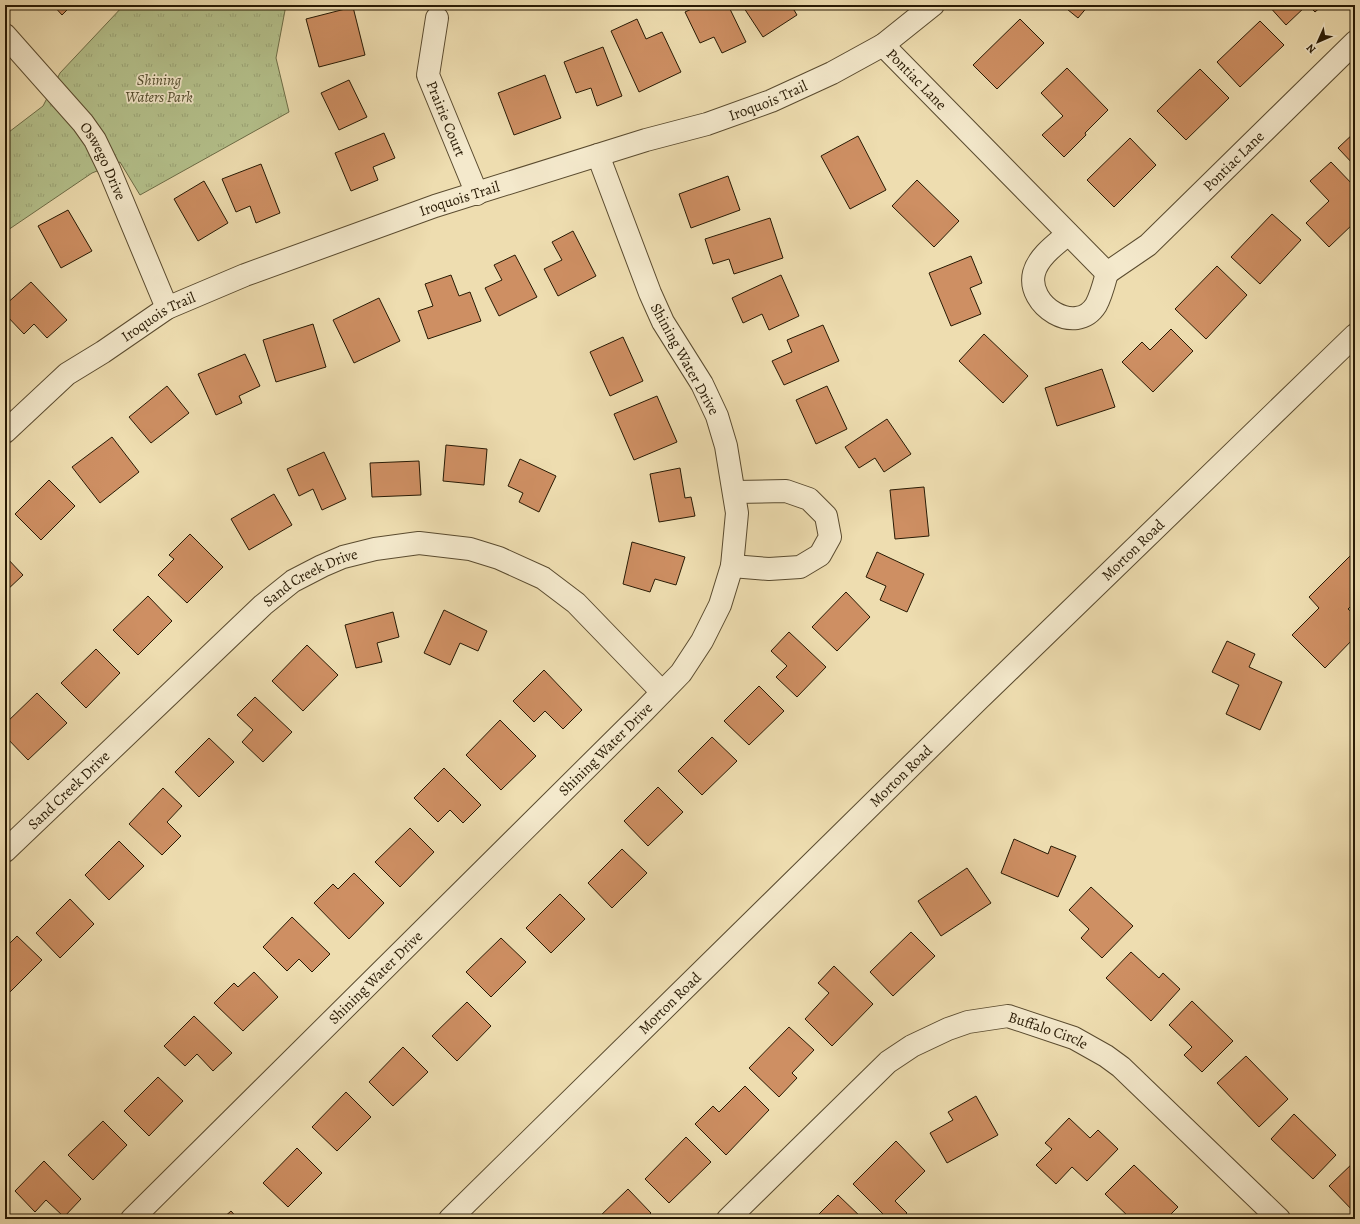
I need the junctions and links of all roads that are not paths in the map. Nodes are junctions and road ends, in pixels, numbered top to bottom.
1 (933, 5) edge
2 (437, 18) dead end
3 (5, 35) edge
4 (1355, 42) edge
5 (883, 45) junction
6 (598, 155) junction
7 (477, 194) junction
8 (1068, 234) junction
9 (1107, 273) junction
10 (167, 308) junction
11 (1355, 335) edge
12 (5, 432) edge
13 (735, 492) junction
14 (732, 566) junction
15 (662, 692) junction
16 (5, 851) edge
17 (132, 1219) edge
18 (450, 1219) edge
19 (728, 1219) edge
20 (1279, 1219) edge

1 - 5 street, Iroquois Trail
2 - 7 street, Prairie Court
3 - 10 street, Oswego Drive
4 - 9 street, Pontiac Lane
5 - 6 street, Iroquois Trail
5 - 8 street, Pontiac Lane
6 - 7 street, Iroquois Trail
6 - 13 street, Shining Water Drive
7 - 10 street, Iroquois Trail
8 - 9 street, Pontiac Lane
8 - 9 street
10 - 12 street, Iroquois Trail
11 - 18 street, Morton Road
13 - 14 street, Shining Water Drive
13 - 14 street
14 - 15 street, Shining Water Drive
15 - 16 street, Sand Creek Drive
15 - 17 street, Shining Water Drive
19 - 20 street, Buffalo Circle

